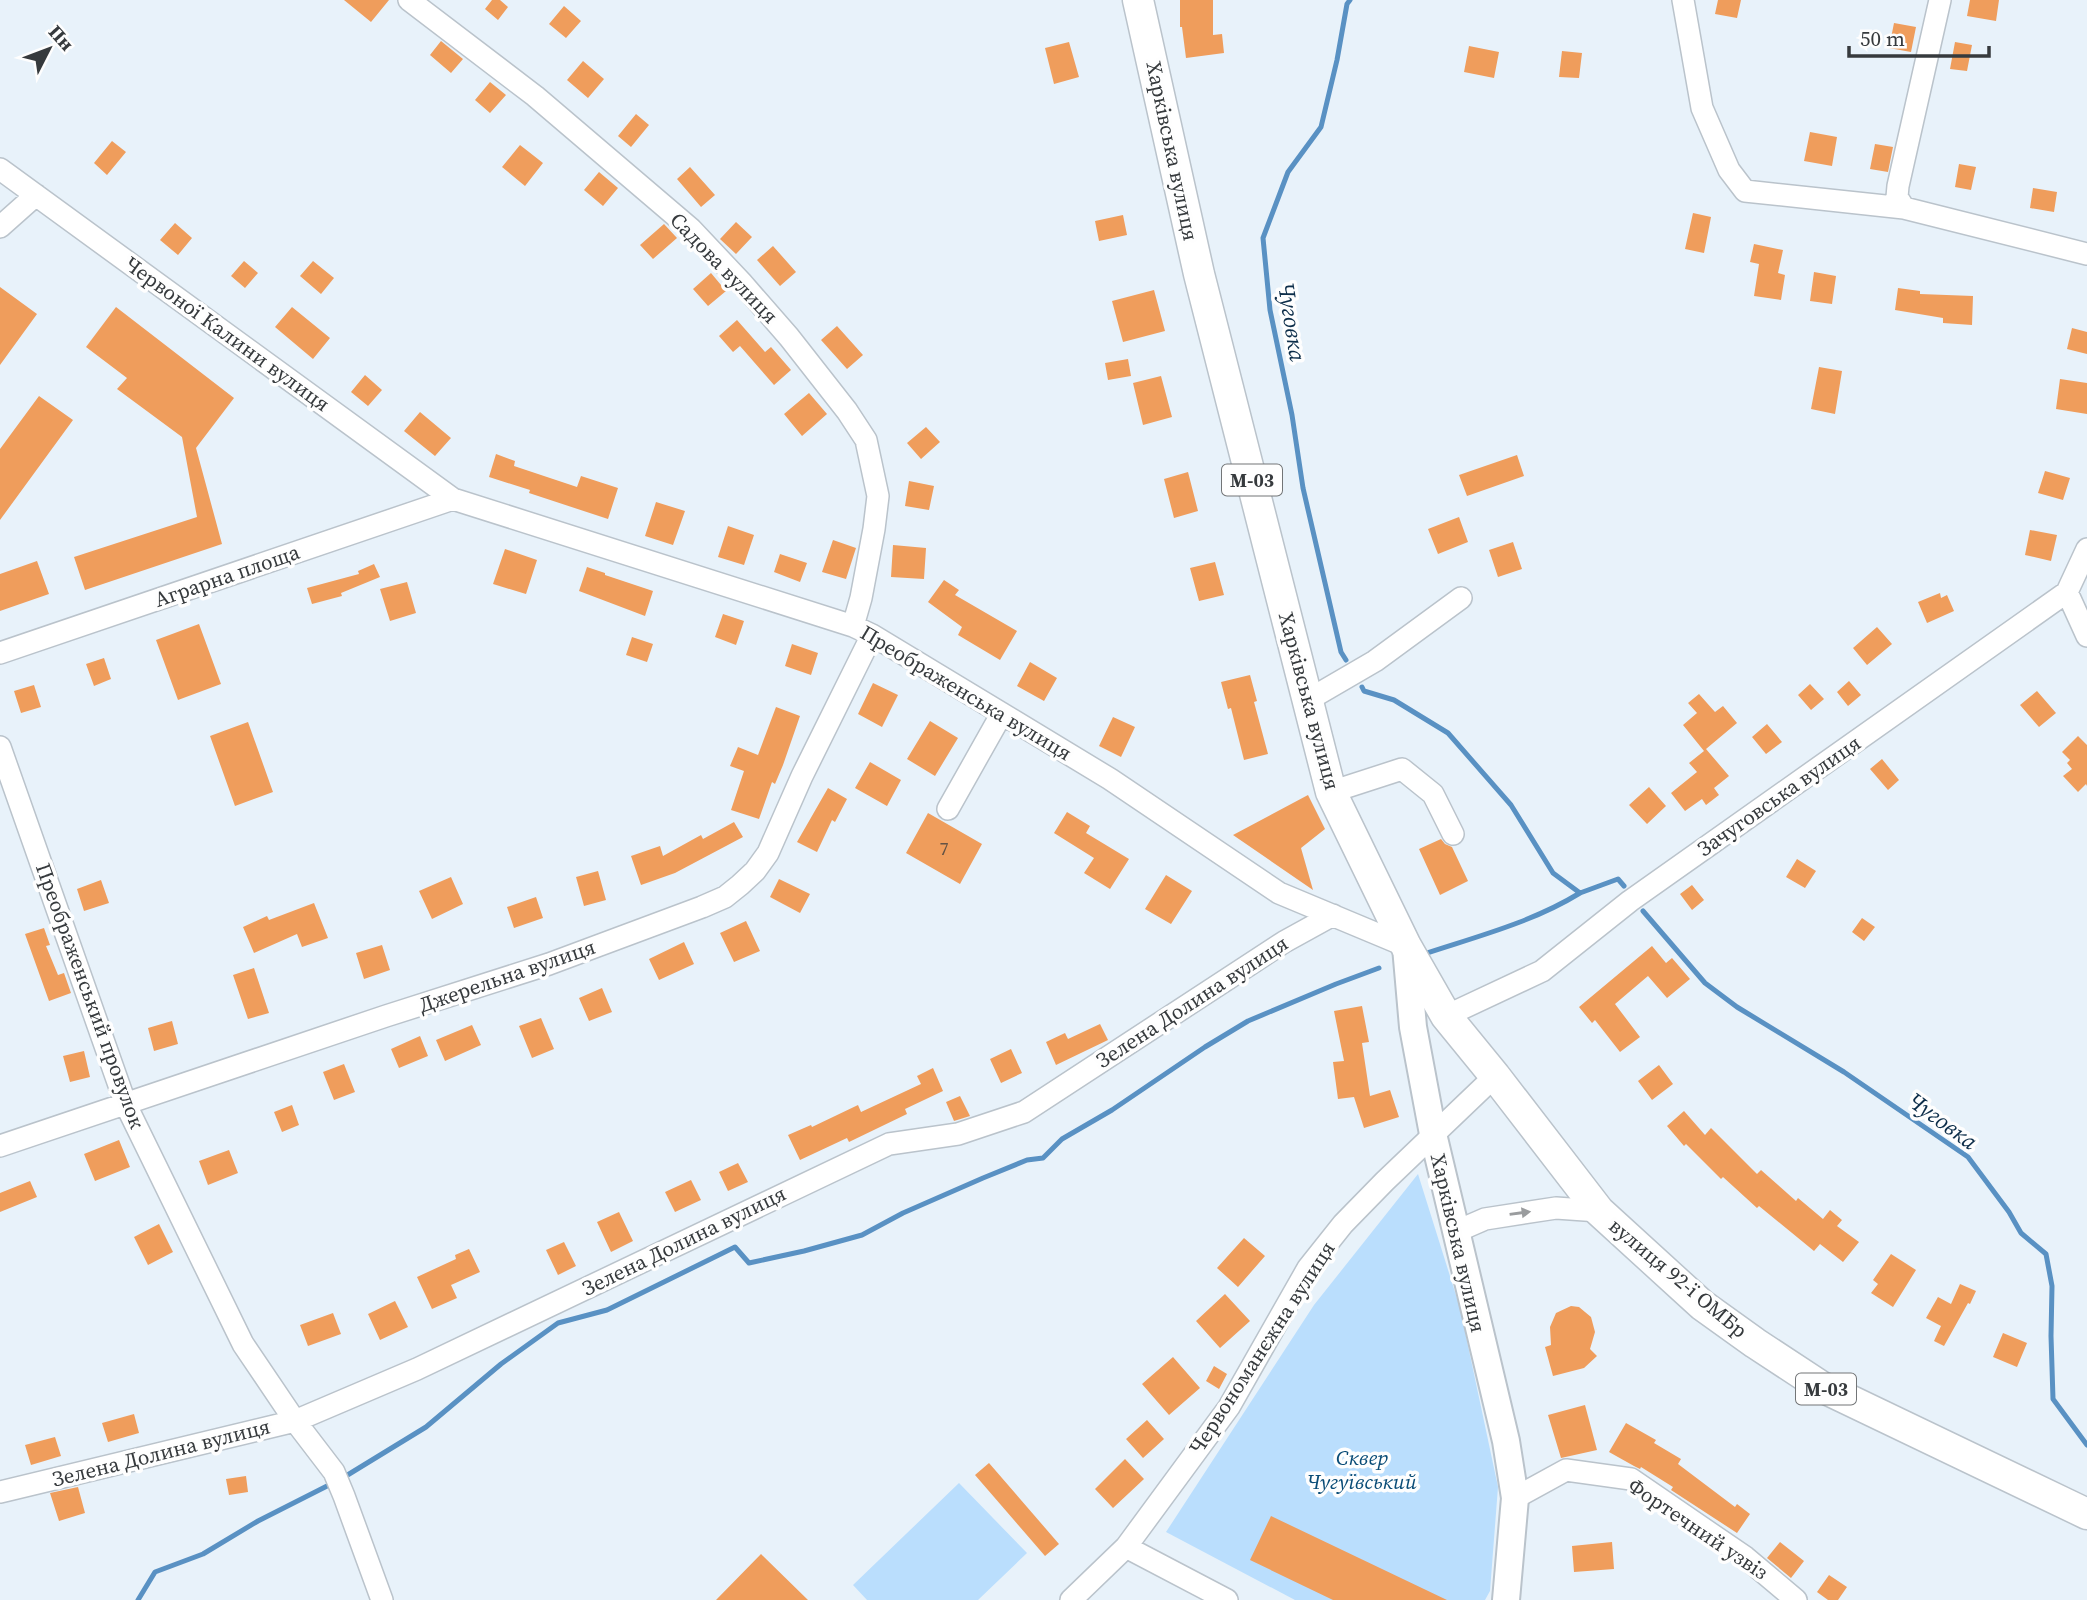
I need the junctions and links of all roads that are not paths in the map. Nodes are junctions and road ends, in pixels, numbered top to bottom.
1 (410, 0) edge
2 (1684, 0) edge
3 (1940, 0) edge
4 (1141, 2) edge
5 (0, 169) edge
6 (36, 195) junction
7 (1904, 208) junction
8 (0, 227) edge
9 (2087, 254) edge
10 (453, 499) junction
11 (2087, 549) edge
12 (2077, 595) edge
13 (1461, 598) dead end
14 (863, 630) junction
15 (2087, 636) edge
16 (0, 653) edge
17 (1308, 700) junction
18 (1001, 715) junction
19 (0, 747) edge
20 (1331, 792) junction
21 (948, 809) dead end
22 (1453, 834) dead end
23 (1333, 915) junction
24 (1406, 946) junction
25 (1446, 1016) junction
26 (1495, 1076) junction
27 (126, 1105) junction
28 (1433, 1134) junction
29 (0, 1146) edge
30 (1599, 1212) junction
31 (1455, 1232) junction
32 (295, 1421) junction
33 (0, 1492) edge
34 (1515, 1498) junction
35 (2087, 1514) edge
36 (1126, 1547) junction
37 (1223, 1599) edge
38 (382, 1600) edge
39 (1071, 1600) edge
40 (1506, 1600) edge
41 (1796, 1600) edge

1 - 14 street, Садова вулиця
2 - 7 street
3 - 7 street
4 - 17 highway, Харківська вулиця / М-03
5 - 6 street, Червоної Калини вулиця
6 - 8 street
6 - 10 street, Червоної Калини вулиця
7 - 9 street
10 - 14 street, Преображенська вулиця
10 - 16 street, Аграрна площа
11 - 12 street, Зачуговська вулиця
12 - 15 street
12 - 25 street, Зачуговська вулиця
13 - 17 street
14 - 18 street, Преображенська вулиця
14 - 27 street, Джерельна вулиця
17 - 20 highway, Харківська вулиця / М-03
18 - 21 street
18 - 23 street, Преображенська вулиця
19 - 27 street, Преображенський провулок
20 - 22 street
20 - 24 highway, Харківська вулиця / М-03
23 - 24 street, Преображенська вулиця
23 - 32 street, Зелена Долина вулиця
24 - 25 highway, вулиця 92-ї ОМБр / М-03
24 - 28 main road, Харківська вулиця
25 - 26 highway, вулиця 92-ї ОМБр / М-03
26 - 28 street, Червономанєжна вулиця
26 - 30 highway, вулиця 92-ї ОМБр / М-03
27 - 29 street, Джерельна вулиця
27 - 32 street, Преображенський провулок
28 - 31 main road, Харківська вулиця
28 - 36 street, Червономанєжна вулиця
31 -> 30 street
30 - 35 highway, вулиця 92-ї ОМБр / М-03
31 - 34 main road, Харківська вулиця
32 - 33 street, Зелена Долина вулиця
32 - 38 street, Преображенський провулок
34 - 40 main road, Харківська вулиця
34 - 41 street, Фортечний узвіз
36 - 37 street
36 - 39 street, Червономанєжна вулиця

